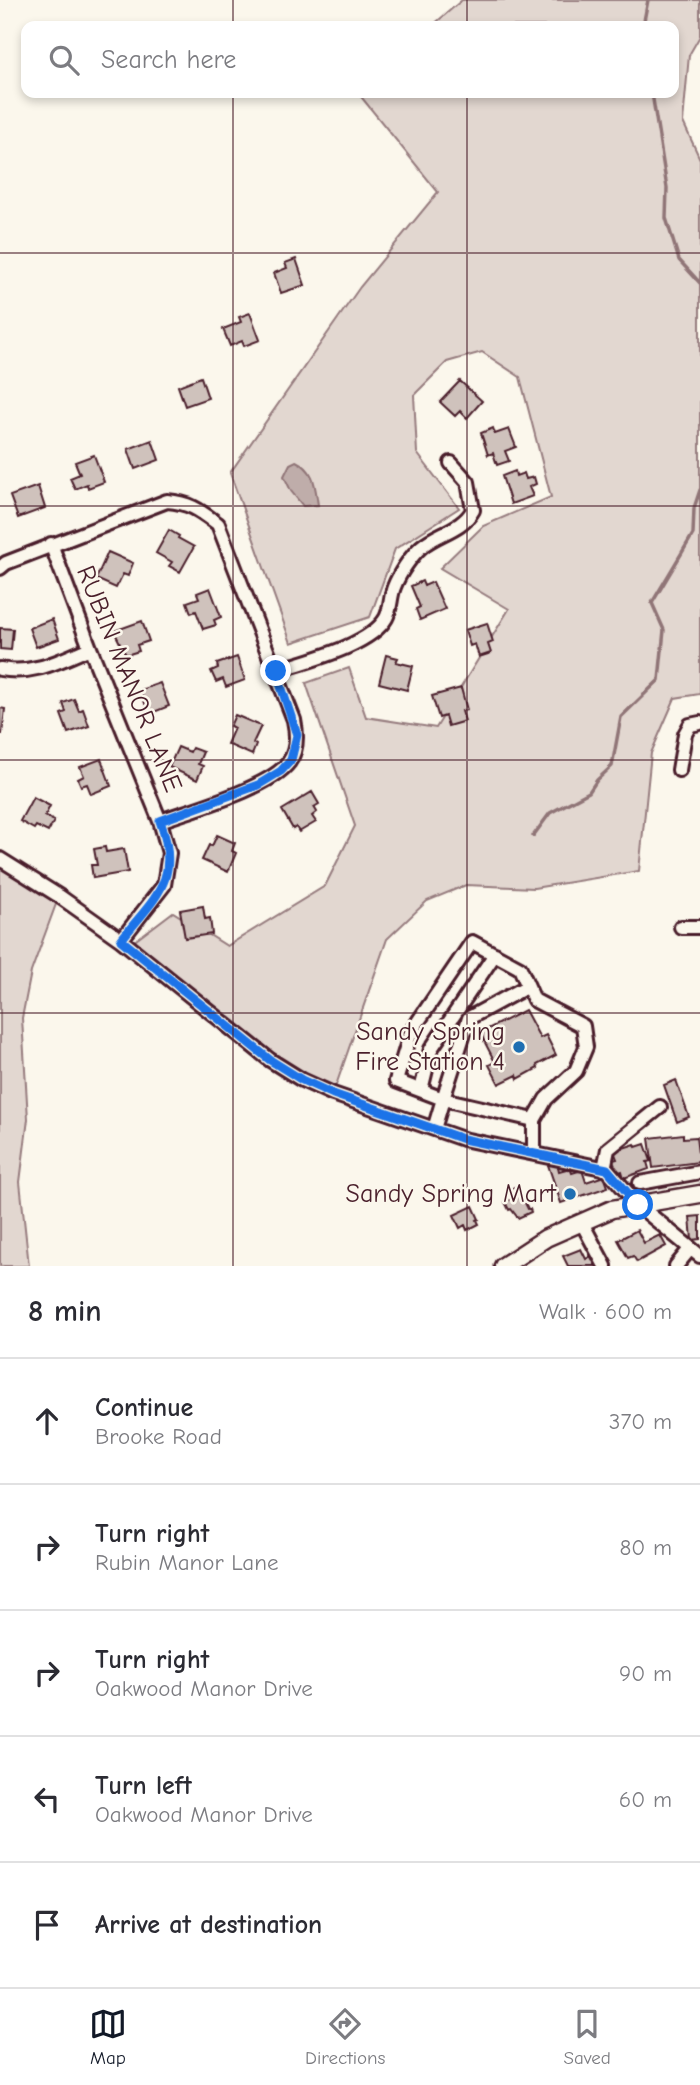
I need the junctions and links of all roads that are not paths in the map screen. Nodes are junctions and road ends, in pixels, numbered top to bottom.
1 (451, 463) dead end
2 (51, 544) junction
3 (0, 568) edge
4 (90, 648) junction
5 (0, 669) edge
6 (276, 671) junction
7 (700, 723) edge
8 (679, 770) dead end
9 (160, 821) junction
10 (0, 859) edge
11 (681, 927) dead end
12 (700, 927) edge
13 (121, 940) junction
14 (495, 954) junction
15 (528, 986) junction
16 (421, 1090) junction
17 (443, 1098) junction
18 (660, 1107) dead end
19 (534, 1120) junction
20 (434, 1129) junction
21 (534, 1154) junction
22 (604, 1168) junction
23 (700, 1172) edge
24 (640, 1183) dead end
25 (700, 1194) edge
26 (638, 1205) junction
27 (582, 1223) junction
28 (695, 1252) edge
29 (524, 1260) edge
30 (503, 1266) edge
31 (605, 1266) edge
32 (676, 1266) edge

1 - 6 street
2 - 3 street
2 - 4 street, RUBIN MANOR LANE
2 - 6 street
4 - 5 street
4 - 9 street, RUBIN MANOR LANE
6 - 9 street
7 - 8 street
9 - 13 street, RUBIN MANOR LANE
10 - 13 street
11 - 12 street
13 - 20 street
14 - 15 street
14 - 16 street
14 - 16 street
15 - 17 street
15 - 19 street
16 - 17 street
17 - 19 street
17 - 20 street
18 - 22 street
19 - 21 street
20 - 21 street
21 - 22 street
22 - 26 street
23 - 24 street
25 - 26 main road
26 - 27 main road
26 - 28 street
27 - 29 main road
27 - 31 street
28 - 32 street
29 - 30 main road

